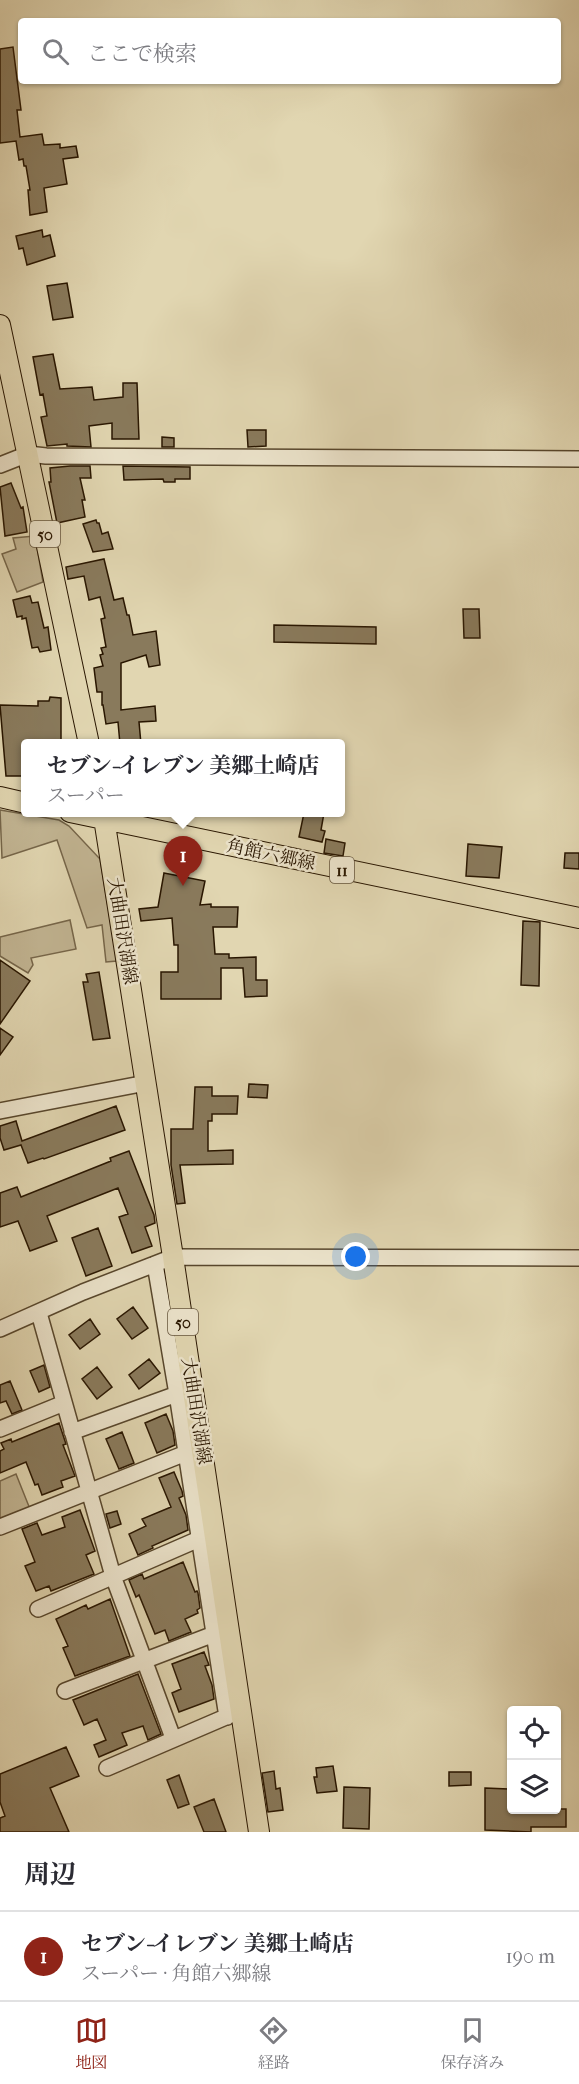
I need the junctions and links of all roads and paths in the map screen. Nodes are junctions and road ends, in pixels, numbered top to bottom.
1 (0, 325) edge
2 (28, 454) junction
3 (579, 459) edge
4 (0, 465) edge
5 (88, 739) edge
6 (0, 797) edge
7 (21, 802) edge
8 (104, 817) edge
9 (109, 817) edge
10 (579, 918) edge
11 (146, 1083) junction
12 (0, 1111) edge
13 (579, 1258) edge
14 (164, 1261) junction
15 (39, 1313) junction
16 (0, 1329) edge
17 (177, 1394) junction
18 (64, 1403) junction
19 (0, 1429) edge
20 (72, 1432) junction
21 (186, 1453) junction
22 (89, 1493) junction
23 (0, 1527) edge
24 (199, 1539) junction
25 (114, 1576) junction
26 (38, 1609) dead end
27 (214, 1634) junction
28 (145, 1660) junction
29 (65, 1691) dead end
30 (234, 1714) junction
31 (173, 1738) junction
32 (107, 1768) dead end
33 (259, 1832) edge

1 - 2 main road, 50
2 - 3 street
2 - 4 street
2 - 5 main road, 50
6 - 7 main road
8 - 11 main road, 大曲田沢湖線 / 50
9 - 10 main road, 角館六郷線 / 11
11 - 12 street
11 - 14 main road, 大曲田沢湖線 / 50
13 - 14 street
14 - 15 street
14 - 17 street
14 - 30 main road, 大曲田沢湖線 / 50
15 - 16 street
15 - 18 street
17 - 20 street
17 - 21 street
18 - 19 street
18 - 20 street
20 - 22 street
21 - 22 street
21 - 24 street
22 - 23 street
22 - 25 street
24 - 25 street
24 - 27 street
25 - 26 street
25 - 28 street
27 - 28 street
27 - 30 street
28 - 29 street
28 - 31 street
30 - 31 street
30 - 33 main road, 大曲田沢湖線 / 50
31 - 32 street

